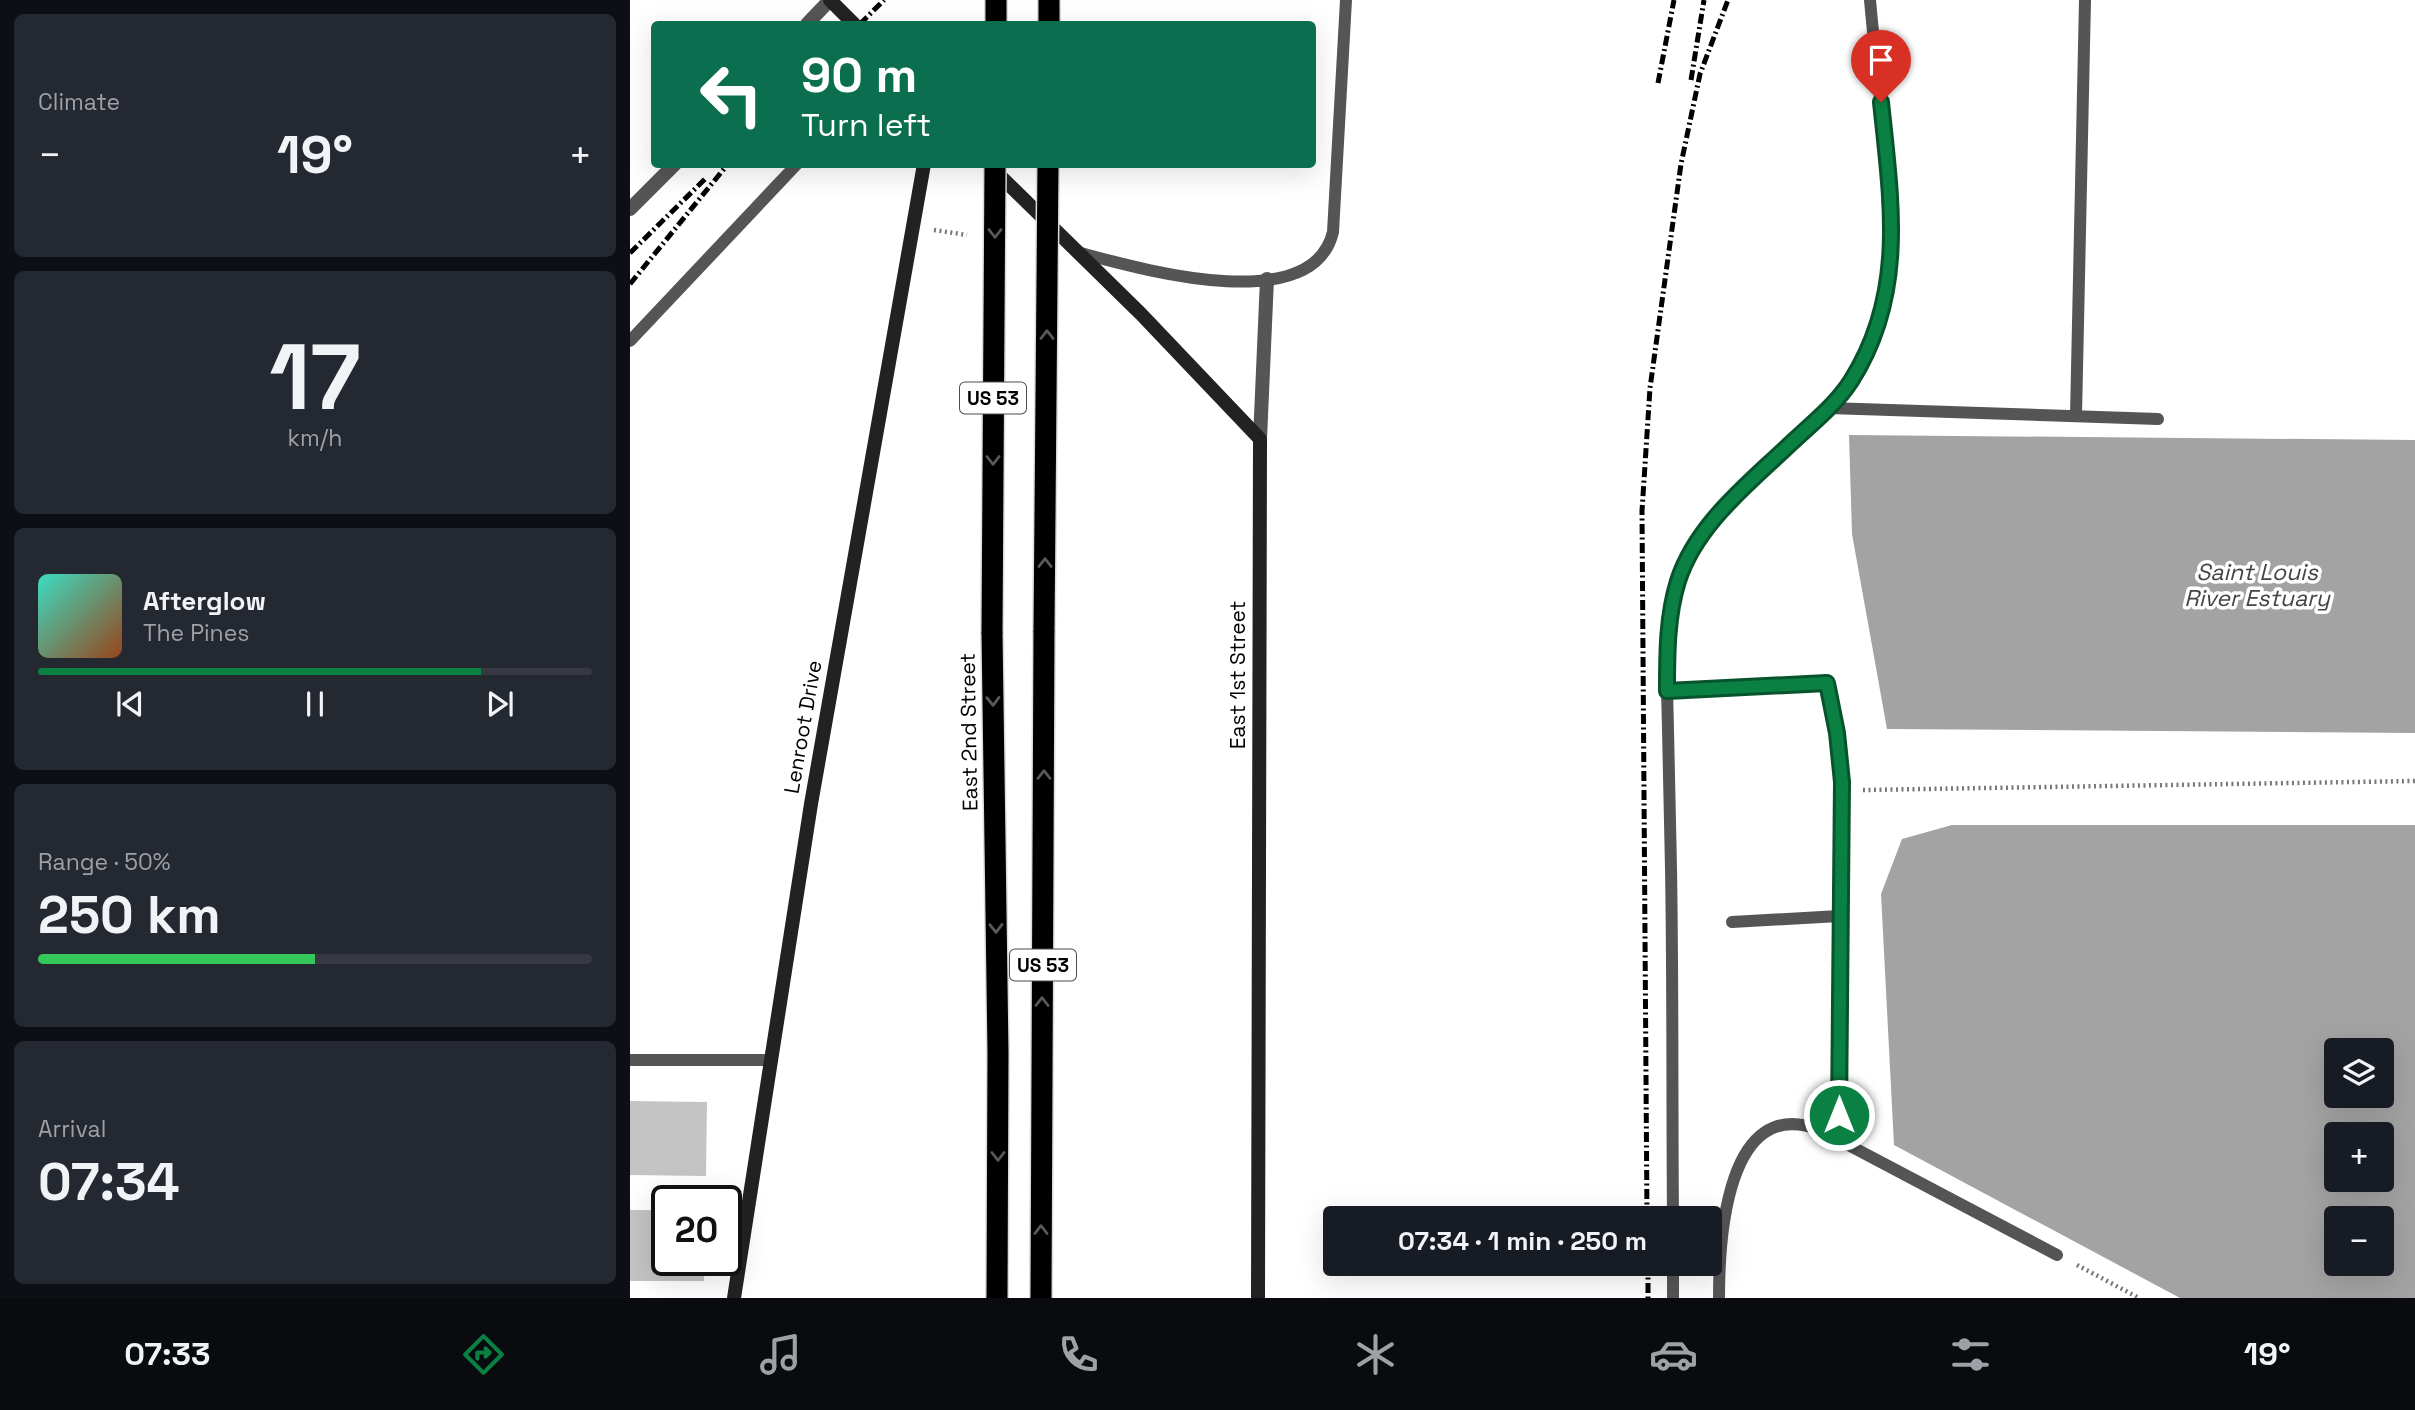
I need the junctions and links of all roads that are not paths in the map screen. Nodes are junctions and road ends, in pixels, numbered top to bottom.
1 (830, 0) edge
2 (996, 0) edge
3 (1049, 0) edge
4 (1346, 0) edge
5 (1870, 0) edge
6 (2085, 0) edge
7 (810, 21) edge
8 (851, 21) edge
9 (996, 21) edge
10 (1049, 21) edge
11 (671, 168) edge
12 (793, 168) edge
13 (922, 168) edge
14 (992, 168) edge
15 (995, 168) edge
16 (1048, 168) edge
17 (630, 209) edge
18 (1077, 252) junction
19 (1267, 279) junction
20 (630, 341) edge
21 (1829, 408) junction
22 (2076, 416) junction
23 (2158, 419) dead end
24 (1260, 439) junction
25 (1667, 691) junction
26 (1839, 916) junction
27 (1732, 922) dead end
28 (630, 1060) edge
29 (771, 1060) junction
30 (1839, 1139) junction
31 (1673, 1206) edge
32 (2057, 1255) road end
33 (1673, 1276) edge
34 (734, 1298) edge
35 (997, 1298) edge
36 (1041, 1298) edge
37 (1258, 1298) edge
38 (1673, 1298) edge
39 (1719, 1298) edge

1 - 7 street
1 - 8 street
2 - 9 highway
3 - 10 highway
4 - 19 lane
5 - 21 lane
6 - 22 lane
11 - 17 street
12 - 20 lane
13 - 29 street, Lenroot Drive
14 - 18 street
15 -> 35 highway, East 2nd Street / US 53, bridge
36 -> 16 highway, US 53, bridge
18 - 19 lane
18 - 24 street
19 - 24 street
21 - 22 lane
21 - 25 lane
22 - 23 lane
24 - 37 street, East 1st Street
25 - 26 lane
25 - 31 lane
26 - 27 lane
26 - 30 lane
28 - 29 lane
29 - 34 street, Lenroot Drive
30 - 32 lane
30 - 39 lane
33 - 38 lane

